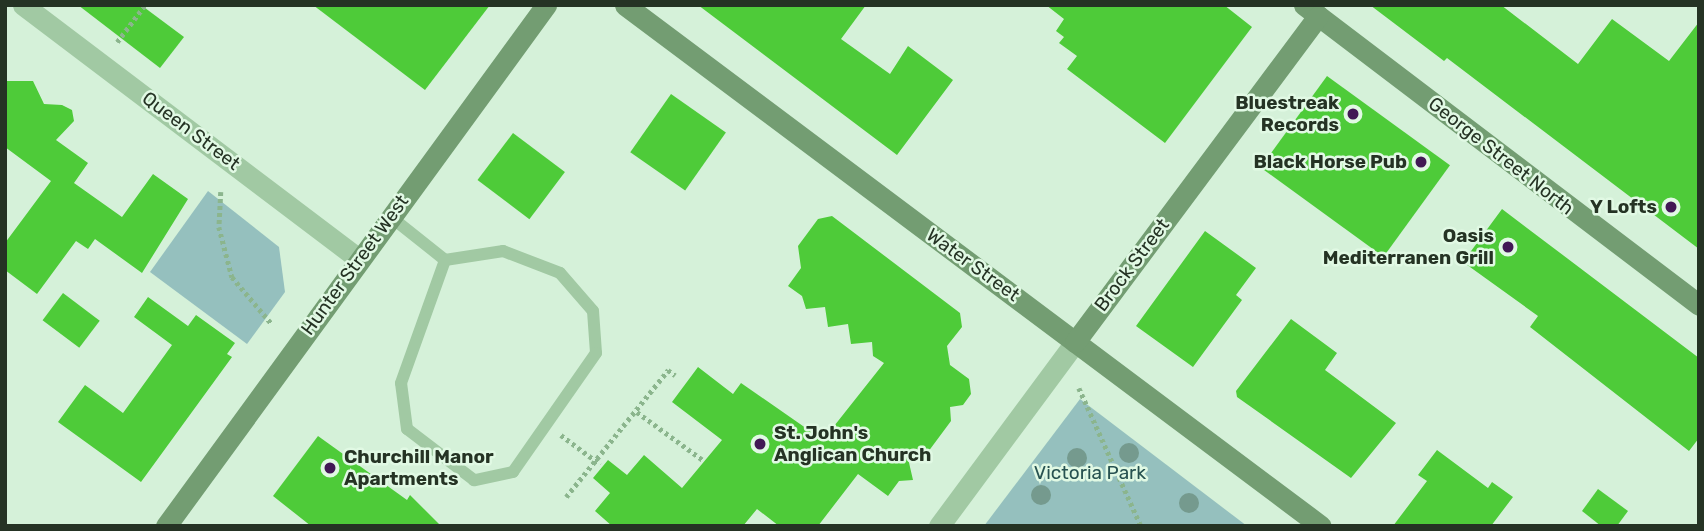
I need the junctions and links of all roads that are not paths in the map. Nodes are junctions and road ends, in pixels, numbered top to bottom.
1 (23, 5) edge
2 (546, 5) edge
3 (625, 5) edge
4 (1316, 9) edge
5 (391, 217) junction
6 (358, 258) junction
7 (445, 260) junction
8 (1699, 305) edge
9 (1075, 342) junction
10 (166, 526) edge
11 (939, 526) edge
12 (1321, 526) edge

1 - 6 street, Queen Street
2 - 5 main road, Hunter Street West
3 - 9 main road, Water Street
4 - 8 main road, George Street North
4 - 9 main road, Brock Street
5 - 6 main road, Hunter Street West
5 - 7 lane
6 - 10 main road, Hunter Street West
7 - 7 lane
9 - 11 street, Brock Street
9 - 12 main road, Water Street

